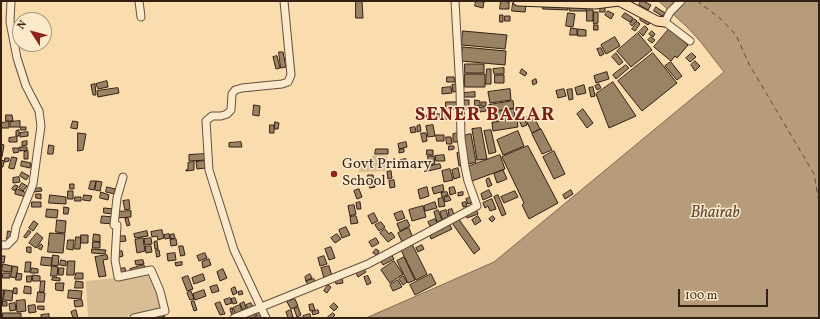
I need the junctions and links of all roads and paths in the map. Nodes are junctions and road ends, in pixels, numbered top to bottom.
1 (11, 1) edge
2 (139, 1) edge
3 (284, 1) edge
4 (455, 1) edge
5 (518, 1) edge
6 (681, 1) edge
7 (141, 18) dead end
8 (665, 22) junction
9 (690, 42) dead end
10 (123, 177) dead end
11 (1, 245) edge
12 (261, 307) junction
13 (134, 318) edge
14 (234, 318) edge
15 (266, 318) edge

1 - 11 street
2 - 7 street
3 - 12 street
4 - 12 street
5 - 8 main road
6 - 8 street
8 - 9 street
10 - 13 street
12 - 14 street
12 - 15 street

